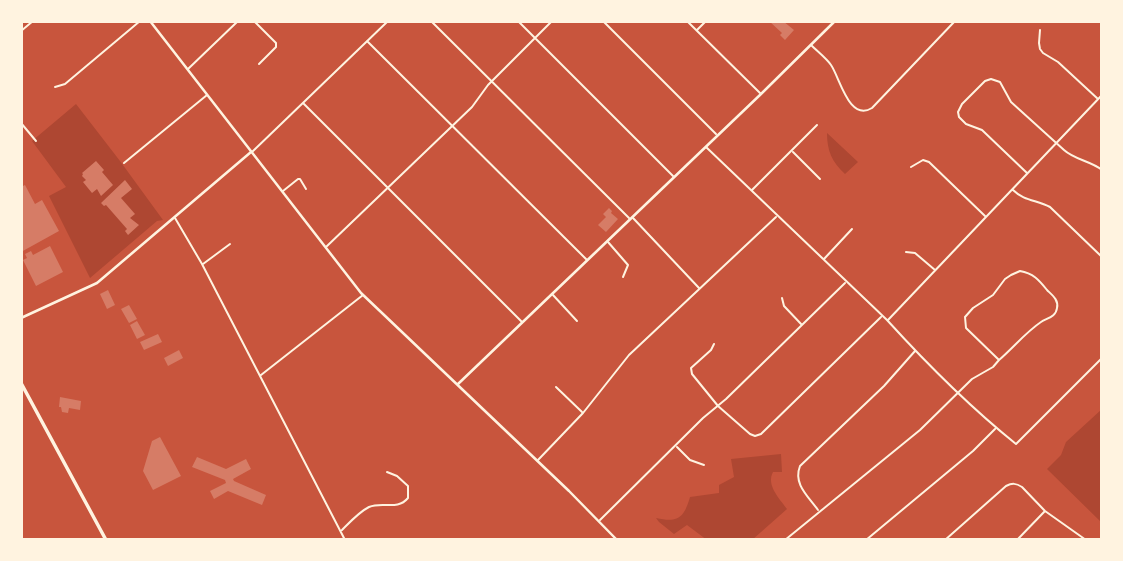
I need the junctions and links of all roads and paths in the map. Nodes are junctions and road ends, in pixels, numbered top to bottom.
1 (33, 21) edge
2 (140, 21) edge
3 (150, 21) edge
4 (238, 21) edge
5 (254, 21) edge
6 (388, 21) edge
7 (517, 21) edge
8 (552, 21) edge
9 (603, 21) edge
10 (687, 21) edge
11 (706, 21) edge
12 (835, 21) edge
13 (955, 21) edge
14 (433, 22) edge
15 (696, 30) junction
16 (1040, 30) dead end
17 (21, 31) edge
18 (535, 39) junction
19 (367, 41) junction
20 (811, 45) junction
21 (258, 64) dead end
22 (188, 70) junction
23 (492, 81) junction
24 (55, 88) dead end
25 (761, 94) junction
26 (207, 95) junction
27 (1102, 96) edge
28 (1098, 99) junction
29 (303, 103) junction
30 (21, 123) edge
31 (817, 125) dead end
32 (452, 127) junction
33 (717, 136) junction
34 (36, 141) dead end
35 (1056, 144) junction
36 (706, 147) junction
37 (792, 151) junction
38 (251, 152) junction
39 (124, 163) dead end
40 (911, 167) dead end
41 (1102, 170) edge
42 (1027, 173) junction
43 (674, 177) junction
44 (821, 179) dead end
45 (388, 187) junction
46 (306, 189) dead end
47 (1012, 189) junction
48 (751, 190) junction
49 (282, 192) junction
50 (777, 216) junction
51 (175, 217) junction
52 (986, 217) junction
53 (631, 218) junction
54 (852, 229) dead end
55 (607, 242) junction
56 (230, 244) dead end
57 (325, 248) junction
58 (906, 252) dead end
59 (1102, 257) edge
60 (823, 260) junction
61 (587, 261) junction
62 (202, 264) junction
63 (935, 270) junction
64 (623, 277) dead end
65 (846, 282) junction
66 (699, 289) junction
67 (552, 294) junction
68 (363, 295) junction
69 (782, 298) dead end
70 (883, 316) junction
71 (21, 317) edge
72 (887, 320) junction
73 (577, 321) dead end
74 (522, 323) junction
75 (802, 324) junction
76 (714, 344) dead end
77 (915, 351) junction
78 (1102, 358) edge
79 (999, 360) junction
80 (260, 375) junction
81 (21, 383) edge
82 (458, 384) junction
83 (556, 387) dead end
84 (959, 393) junction
85 (718, 406) junction
86 (583, 413) junction
87 (996, 428) junction
88 (676, 446) junction
89 (537, 461) junction
90 (704, 465) dead end
91 (387, 472) dead end
92 (819, 511) junction
93 (1045, 511) junction
94 (600, 521) junction
95 (341, 531) junction
96 (1084, 539) edge
97 (106, 540) edge
98 (345, 540) edge
99 (617, 540) edge
100 (785, 540) edge
101 (866, 540) edge
102 (945, 540) edge
103 (1017, 540) edge

1 - 17 street
2 - 24 street
3 - 22 main road
4 - 22 street
5 - 21 street
6 - 19 street
7 - 18 street
8 - 18 street
9 - 33 street
10 - 15 street
11 - 15 street
12 - 20 main road
13 - 20 street
14 - 23 street
15 - 25 street
16 - 28 street
18 - 23 street
18 - 43 street
19 - 29 street
19 - 32 street
20 - 25 main road
22 - 26 main road
23 - 32 street
23 - 53 street
25 - 33 main road
26 - 38 main road
26 - 39 street
27 - 28 street
28 - 35 street
29 - 38 street
29 - 45 street
30 - 34 street
31 - 37 street
32 - 45 street
32 - 61 street
33 - 36 main road
35 - 41 street
35 - 42 street
35 - 42 street
36 - 43 main road
36 - 48 street
37 - 44 street
37 - 48 street
38 - 49 main road
38 - 51 main road
40 - 52 street
42 - 47 street
43 - 53 main road
45 - 57 street
45 - 74 street
46 - 49 street
47 - 52 street
47 - 59 street
48 - 50 street
49 - 57 main road
50 - 60 street
50 - 66 street
51 - 62 street
51 - 71 main road
52 - 63 street
53 - 55 main road
53 - 66 street
54 - 60 street
55 - 61 main road
55 - 64 street
56 - 62 street
57 - 68 main road
58 - 63 street
60 - 65 street
61 - 67 main road
62 - 80 street
63 - 72 street
65 - 70 street
65 - 75 street
66 - 86 street
67 - 73 street
67 - 74 main road
68 - 80 street
68 - 82 main road
69 - 75 street
70 - 72 street
70 - 85 street
72 - 77 street
74 - 82 main road
75 - 85 street
76 - 85 street
77 - 84 street
77 - 92 street
78 - 87 street
79 - 79 street
79 - 84 street
80 - 95 street
81 - 97 main road
82 - 89 main road
83 - 86 street
84 - 87 street
84 - 92 street
85 - 88 street
86 - 89 street
87 - 101 street
88 - 90 street
88 - 94 street
89 - 94 main road
91 - 95 street
92 - 100 street
93 - 96 street
93 - 102 street
93 - 103 street
94 - 99 main road
95 - 98 street

